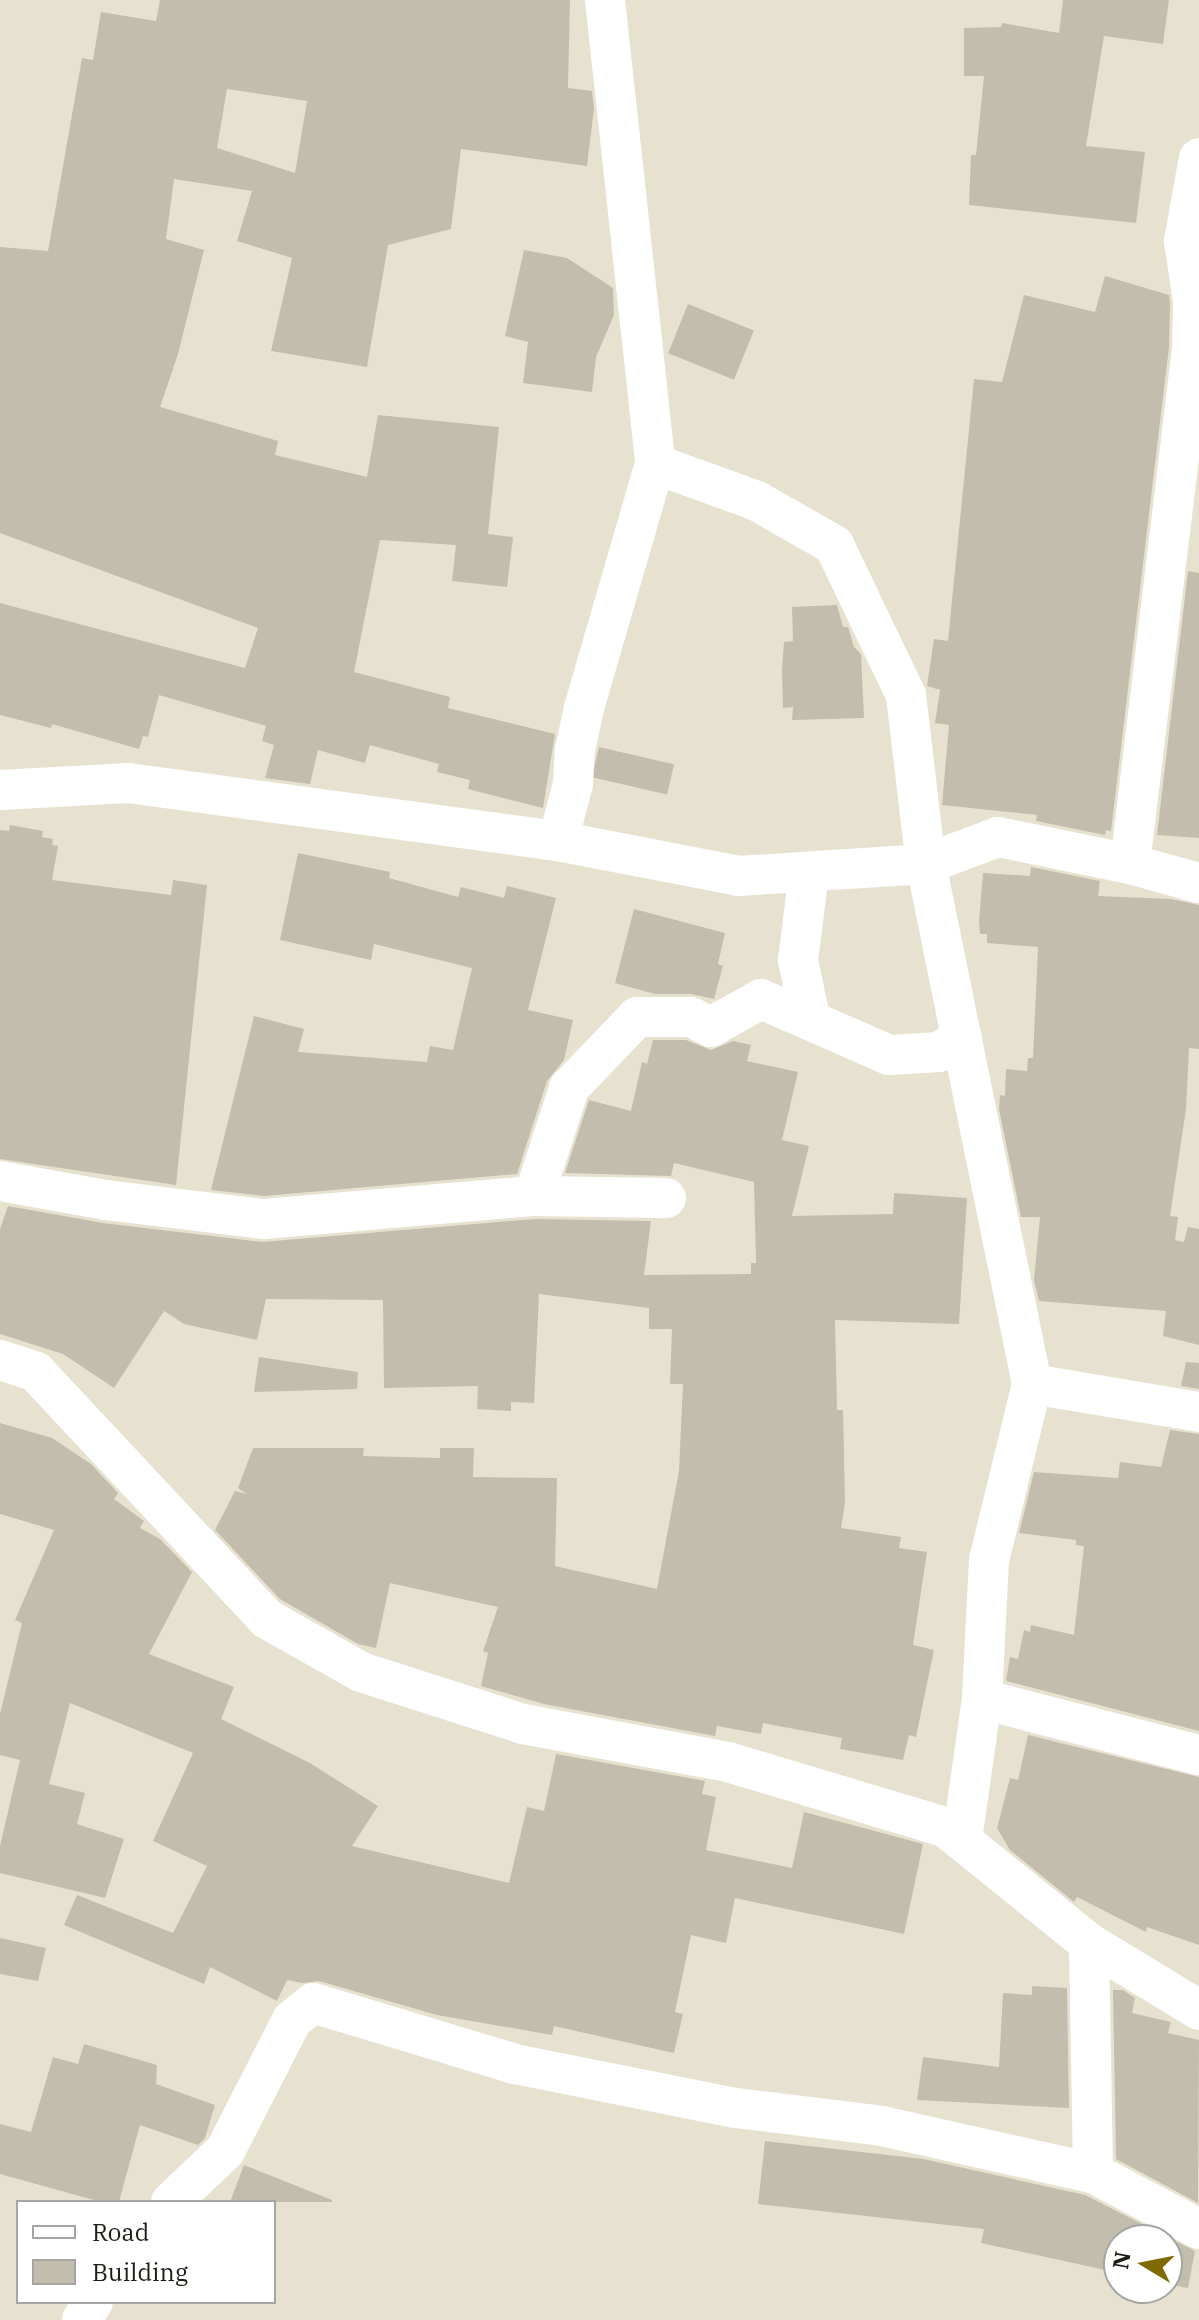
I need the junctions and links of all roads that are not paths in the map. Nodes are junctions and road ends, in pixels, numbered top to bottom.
1 (605, 0) edge
2 (1199, 158) edge
3 (655, 464) junction
4 (0, 790) edge
5 (558, 841) junction
6 (926, 864) junction
7 (1130, 864) junction
8 (809, 872) junction
9 (1199, 883) edge
10 (810, 1018) junction
11 (962, 1037) junction
12 (0, 1181) edge
13 (534, 1196) junction
14 (666, 1198) dead end
15 (0, 1360) edge
16 (1032, 1384) junction
17 (1199, 1412) edge
18 (982, 1699) junction
19 (1199, 1755) edge
20 (962, 1840) junction
21 (1089, 1943) junction
22 (1199, 2010) edge
23 (1093, 2173) junction
24 (173, 2200) edge
25 (1199, 2229) edge

1 - 3 street
2 - 7 street
3 - 5 street
3 - 6 street
4 - 5 street
5 - 8 street
6 - 7 street
6 - 8 street
6 - 11 street
7 - 9 street
8 - 10 street
10 - 11 street
10 - 13 street
11 - 16 street
12 - 13 street
13 - 14 street
15 - 20 street
16 - 17 street
16 - 18 street
18 - 19 street
18 - 20 street
20 - 21 street
21 - 22 street
21 - 23 street
23 - 24 street
23 - 25 street

